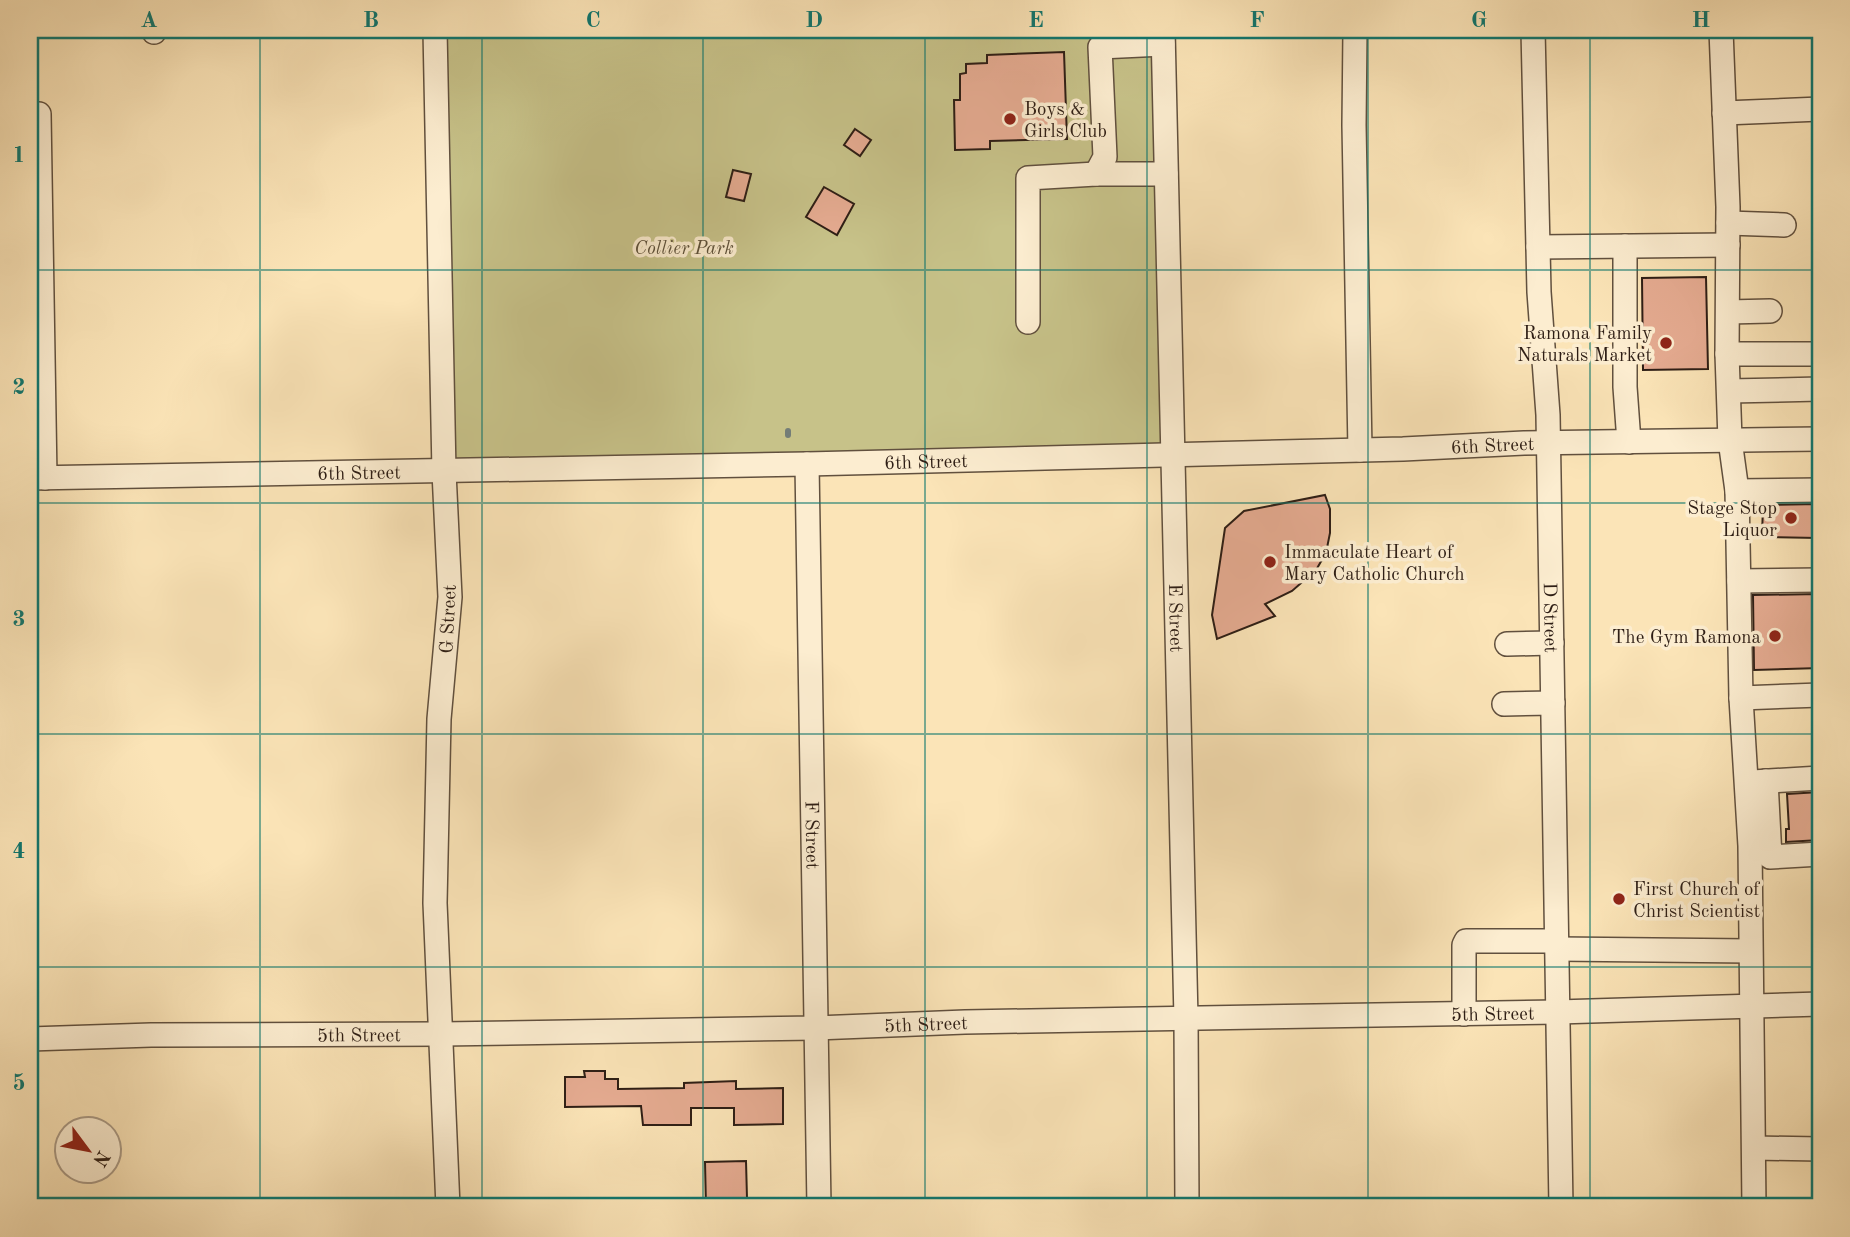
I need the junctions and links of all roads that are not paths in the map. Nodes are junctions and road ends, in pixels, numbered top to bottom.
1 (435, 30) edge
2 (1355, 30) edge
3 (1533, 30) edge
4 (1721, 30) edge
5 (1163, 37) edge
6 (1820, 109) edge
7 (1724, 113) junction
8 (39, 114) dead end
9 (1096, 174) junction
10 (1166, 174) junction
11 (35, 198) edge
12 (1784, 225) dead end
13 (1728, 234) junction
14 (1625, 246) junction
15 (1538, 247) junction
16 (1769, 311) dead end
17 (1728, 312) junction
18 (1028, 322) dead end
19 (1727, 354) junction
20 (1820, 354) edge
21 (1820, 389) edge
22 (1729, 391) junction
23 (1820, 439) edge
24 (1730, 440) junction
25 (1629, 442) junction
26 (1549, 443) junction
27 (1360, 450) junction
28 (1172, 455) junction
29 (807, 464) junction
30 (444, 472) junction
31 (37, 478) edge
32 (1820, 490) edge
33 (1737, 491) junction
34 (1820, 580) edge
35 (1739, 581) junction
36 (1552, 643) junction
37 (1507, 644) dead end
38 (1820, 695) edge
39 (1741, 698) junction
40 (1553, 703) junction
41 (1504, 705) dead end
42 (1820, 778) edge
43 (1756, 782) junction
44 (1820, 854) edge
45 (1557, 945) junction
46 (1750, 951) junction
47 (1750, 1004) junction
48 (1820, 1004) edge
49 (1558, 1012) junction
50 (1464, 1014) junction
51 (1186, 1019) junction
52 (816, 1028) junction
53 (442, 1034) junction
54 (30, 1039) edge
55 (1754, 1148) junction
56 (1820, 1149) edge
57 (448, 1207) edge
58 (819, 1207) edge
59 (1187, 1207) edge
60 (1561, 1207) edge
61 (1754, 1207) edge

1 - 30 street, G Street
2 - 27 street
3 - 15 street, D Street
4 - 7 street
5 - 9 street
5 - 10 street, E Street
6 - 7 street
7 - 13 street
8 - 11 street
9 - 10 street
9 - 18 street
10 - 28 street, E Street
11 - 31 street
12 - 13 street
13 - 14 street
13 - 17 street
14 - 15 street
14 - 25 street
15 - 26 street, D Street
16 - 17 street
17 - 19 street
19 - 20 street
19 - 22 street
21 - 22 street
22 - 24 street
23 - 24 street, 6th Street
24 - 25 street, 6th Street
24 - 33 street
25 - 26 street, 6th Street
26 - 27 street, 6th Street
26 - 36 street, D Street
27 - 28 street, 6th Street
28 - 29 street, 6th Street
28 - 51 street, E Street
29 - 30 street, 6th Street
29 - 52 street, F Street
30 - 31 street, 6th Street
30 - 53 street, G Street
32 - 33 street
33 - 35 street
34 - 35 street
35 - 39 street
36 - 37 street
36 - 40 street, D Street
38 - 39 street
39 - 43 street
40 - 41 street
40 - 45 street, D Street
42 - 43 street
43 - 44 street
43 - 46 street
45 - 46 street
45 - 49 street, D Street
45 - 50 street
46 - 47 street
47 - 48 street, 5th Street
47 - 49 street, 5th Street
47 - 55 street
49 - 50 street, 5th Street
49 - 60 street, D Street
50 - 51 street, 5th Street
51 - 52 street, 5th Street
51 - 59 street, E Street
52 - 53 street, 5th Street
52 - 58 street, F Street
53 - 54 street, 5th Street
53 - 57 street, G Street
55 - 56 street
55 - 61 street

